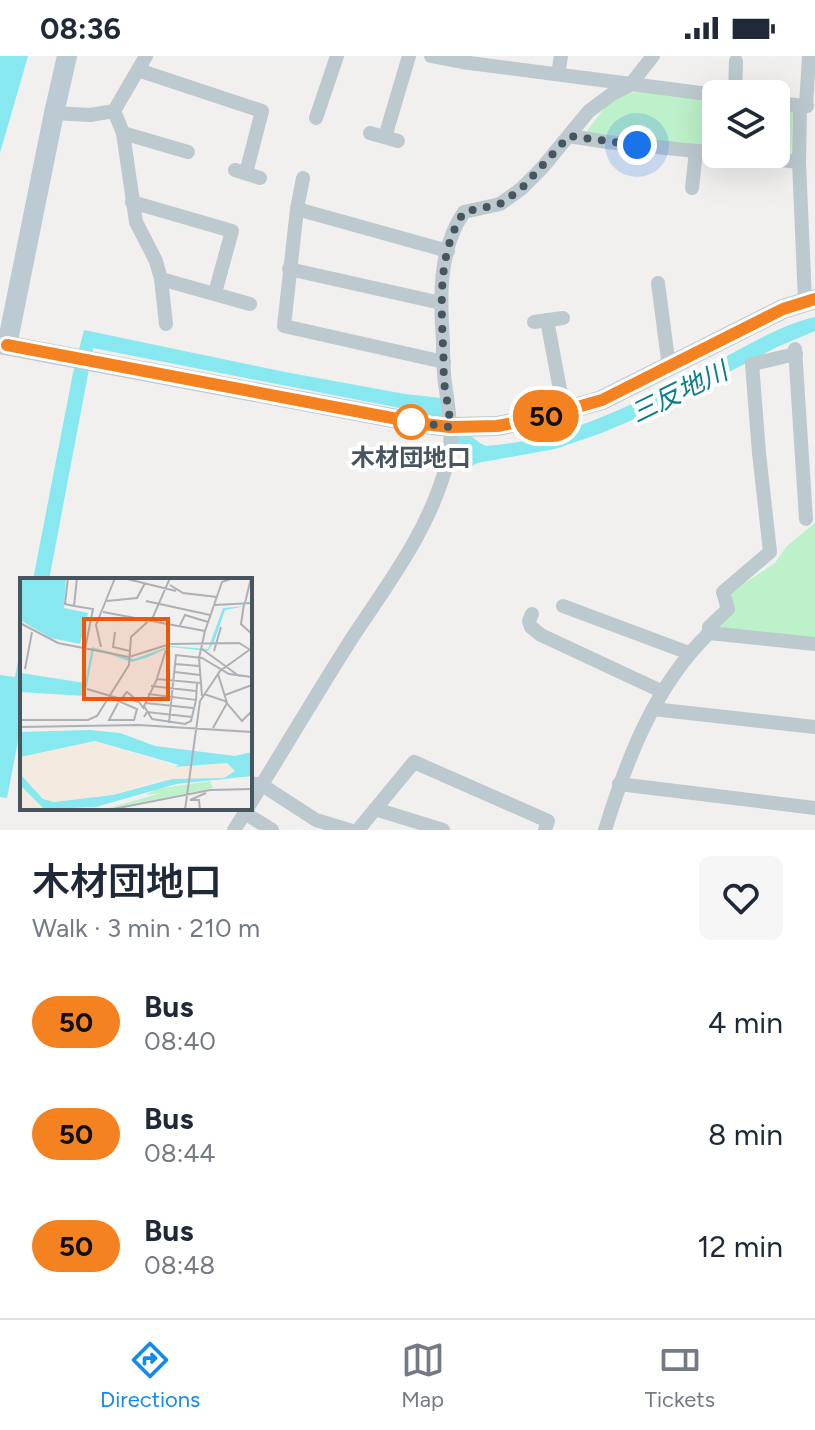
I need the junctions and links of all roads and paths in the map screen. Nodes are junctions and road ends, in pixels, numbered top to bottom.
1 (67, 56) edge
2 (146, 56) edge
3 (337, 56) edge
4 (409, 56) edge
5 (431, 56) edge
6 (561, 56) edge
7 (653, 56) edge
8 (809, 56) edge
9 (736, 61) dead end
10 (138, 70) junction
11 (558, 74) junction
12 (735, 80) edge
13 (630, 85) junction
14 (702, 93) edge
15 (807, 106) edge
16 (114, 111) junction
17 (54, 113) junction
18 (316, 118) dead end
19 (123, 133) junction
20 (569, 136) junction
21 (384, 137) dead end
22 (696, 151) junction
23 (188, 152) dead end
24 (702, 152) edge
25 (790, 161) edge
26 (799, 162) junction
27 (247, 174) dead end
28 (303, 178) dead end
29 (692, 188) dead end
30 (132, 202) junction
31 (297, 209) junction
32 (808, 232) edge
33 (448, 251) junction
34 (289, 269) junction
35 (161, 279) junction
36 (658, 283) dead end
37 (215, 293) junction
38 (810, 300) edge
39 (441, 303) junction
40 (250, 304) dead end
41 (563, 318) dead end
42 (166, 324) dead end
43 (4, 344) edge
44 (444, 362) junction
45 (669, 367) junction
46 (564, 411) junction
47 (450, 427) junction
48 (808, 471) edge
49 (806, 519) dead end
50 (563, 606) dead end
51 (532, 614) dead end
52 (709, 633) junction
53 (815, 644) edge
54 (689, 653) junction
55 (661, 691) junction
56 (653, 709) junction
57 (815, 727) edge
58 (256, 784) edge
59 (619, 784) junction
60 (815, 808) edge
61 (375, 809) junction
62 (246, 810) edge
63 (249, 810) edge
64 (234, 830) edge
65 (272, 830) edge
66 (349, 830) edge
67 (358, 830) edge
68 (443, 830) edge
69 (545, 830) edge
70 (605, 830) edge

1 - 17 street
2 - 10 street
3 - 18 street
4 - 21 street
5 - 11 street
6 - 11 street
7 - 13 street
8 - 15 street
9 - 12 street
10 - 16 street
10 - 27 street
11 - 13 street
13 - 14 street
13 - 20 street
15 - 26 street
16 - 17 street
16 - 19 street
17 - 43 street
19 - 23 street
19 - 30 street
20 - 22 street
20 - 33 street
22 - 24 street
22 - 29 street
25 - 26 street
26 - 32 street
28 - 31 street
30 - 35 street
30 - 37 street
31 - 33 street
31 - 34 street
32 - 38 street
33 - 39 street
34 - 39 street
34 - 44 street
35 - 37 street
35 - 42 street
36 - 45 street
37 - 40 street
38 - 45 street
39 - 44 street
41 - 46 street
43 - 47 street
44 - 47 street
45 - 46 street
46 - 47 street
47 - 58 street
48 - 49 street
48 - 52 street
50 - 54 street
51 - 55 street
52 - 53 street
52 - 54 street
54 - 55 street
55 - 56 street
56 - 57 street
56 - 59 street
58 - 66 street
59 - 60 street
59 - 70 street
61 - 67 street
61 - 68 street
61 - 69 street
62 - 64 street
63 - 65 street

